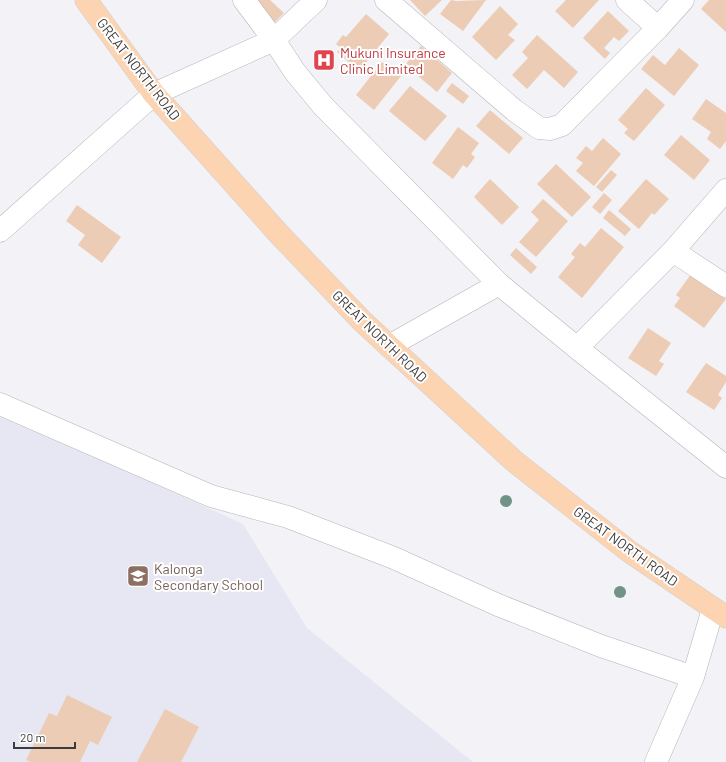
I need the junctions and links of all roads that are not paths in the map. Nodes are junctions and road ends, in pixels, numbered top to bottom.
1 (86, 0) edge
2 (244, 0) edge
3 (316, 0) edge
4 (386, 0) edge
5 (627, 0) edge
6 (683, 0) edge
7 (658, 28) junction
8 (274, 40) junction
9 (154, 94) junction
10 (726, 190) edge
11 (0, 231) edge
12 (673, 251) junction
13 (499, 284) junction
14 (726, 286) edge
15 (389, 346) junction
16 (577, 348) junction
17 (0, 404) edge
18 (726, 467) edge
19 (719, 613) edge
20 (693, 677) junction
21 (658, 761) edge

1 - 9 highway, GREAT NORTH ROAD
2 - 8 street
3 - 8 street
4 - 7 street
5 - 7 street
6 - 7 street
8 - 9 street
8 - 13 street
9 - 11 street
9 - 15 highway, GREAT NORTH ROAD
10 - 12 street
12 - 14 street
12 - 16 street
13 - 15 street
13 - 16 street
15 - 19 highway, GREAT NORTH ROAD
16 - 18 street
17 - 20 street
19 - 20 street
20 - 21 street

